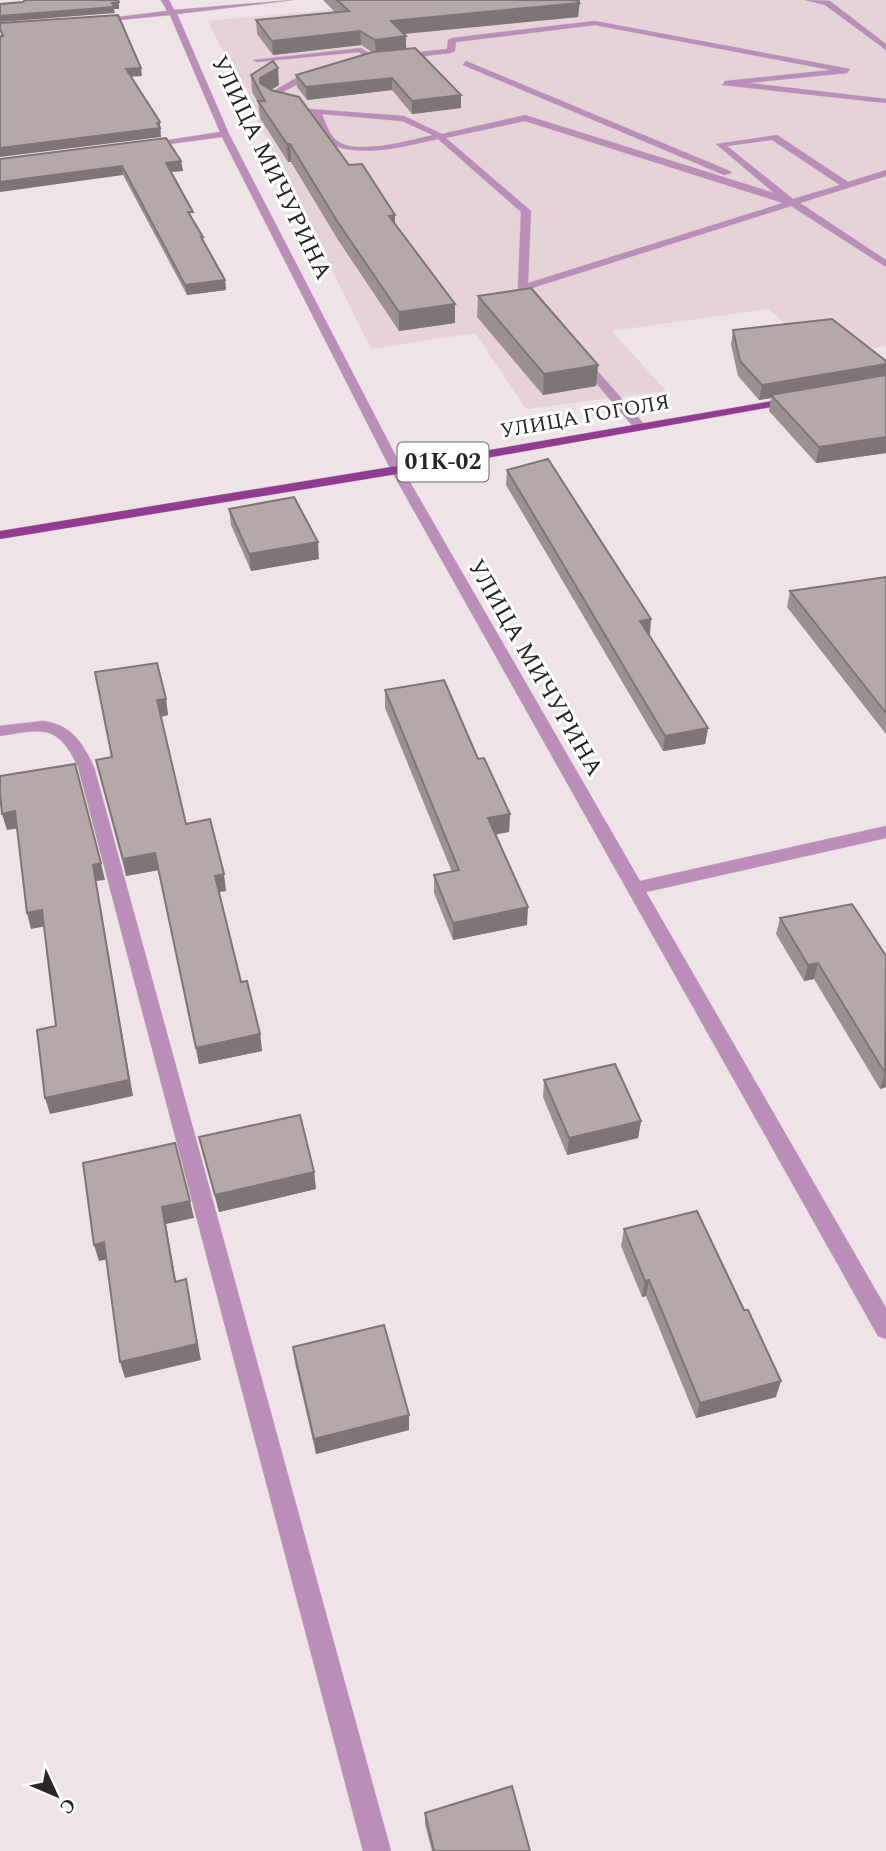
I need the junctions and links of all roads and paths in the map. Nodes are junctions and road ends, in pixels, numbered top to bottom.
1 (164, 0) edge
2 (289, 0) edge
3 (809, 0) edge
4 (173, 14) junction
5 (93, 20) edge
6 (886, 48) edge
7 (257, 60) dead end
8 (373, 60) junction
9 (360, 63) edge
10 (466, 63) dead end
11 (323, 73) edge
12 (886, 101) edge
13 (289, 106) edge
14 (303, 109) edge
15 (316, 113) junction
16 (225, 134) junction
17 (442, 138) junction
18 (132, 146) edge
19 (886, 173) edge
20 (846, 185) junction
21 (781, 196) junction
22 (791, 202) junction
23 (886, 264) edge
24 (523, 288) junction
25 (549, 320) edge
26 (576, 352) edge
27 (804, 399) edge
28 (640, 427) junction
29 (397, 470) junction
30 (0, 535) edge
31 (0, 732) edge
32 (886, 832) edge
33 (635, 888) junction
34 (886, 1329) edge
35 (377, 1851) edge

1 - 4 street, УЛИЦА МИЧУРИНА
2 - 4 street
3 - 6 street
4 - 5 street
4 - 16 street, УЛИЦА МИЧУРИНА
7 - 8 street
8 - 9 street
8 - 12 street
10 - 21 street
11 - 13 street
14 - 15 street
15 - 17 street
15 - 17 street
16 - 18 street
16 - 29 street, УЛИЦА МИЧУРИНА
17 - 22 street
17 - 24 street
19 - 20 street
20 - 21 street
20 - 22 street
21 - 22 street
22 - 23 street
22 - 24 street
24 - 25 street
26 - 28 street
27 - 28 main road, УЛИЦА ГОГОЛЯ / 01К-02
28 - 29 main road, УЛИЦА ГОГОЛЯ / 01К-02
29 - 30 main road, УЛИЦА ГОГОЛЯ / 01К-02
29 - 33 street, УЛИЦА МИЧУРИНА
31 - 35 street
32 - 33 street
33 - 34 street, УЛИЦА МИЧУРИНА

